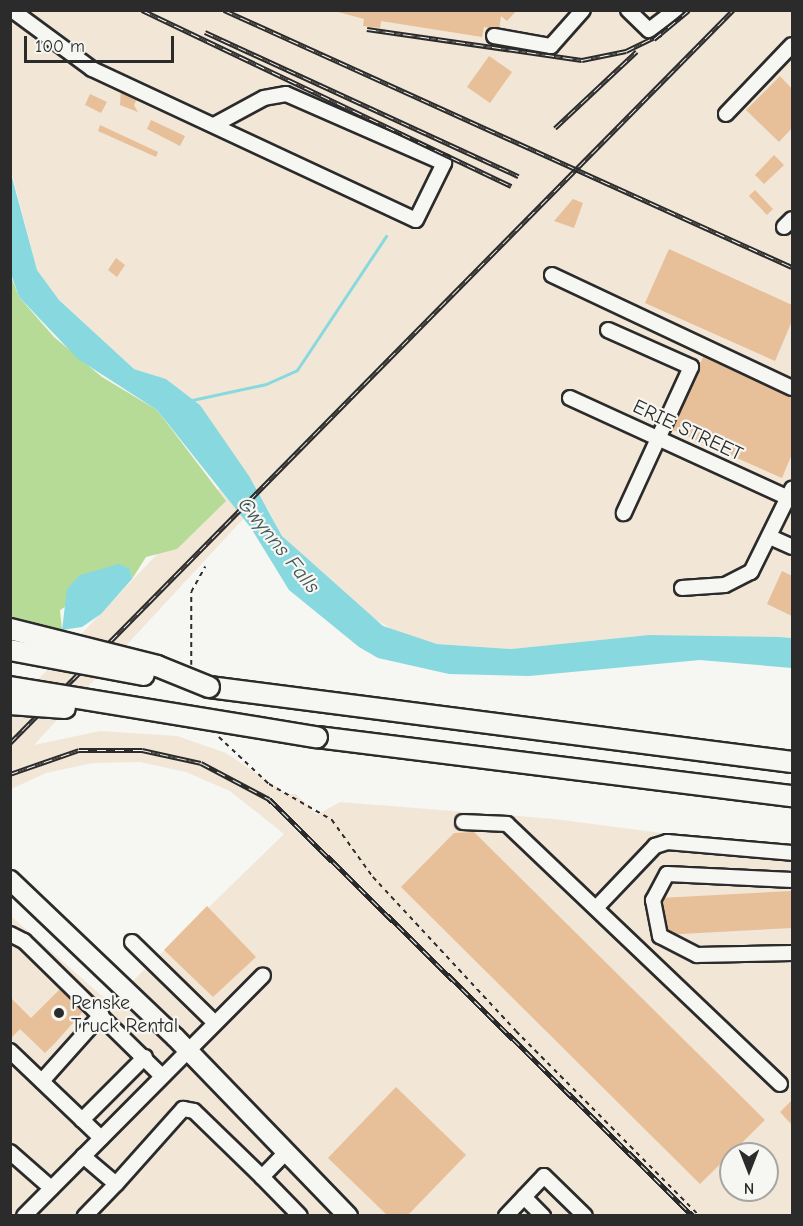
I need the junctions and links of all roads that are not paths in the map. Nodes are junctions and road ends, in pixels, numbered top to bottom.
1 (12, 10) edge
2 (583, 10) edge
3 (628, 10) edge
4 (676, 10) edge
5 (494, 36) dead end
6 (792, 45) edge
7 (726, 114) dead end
8 (214, 125) junction
9 (552, 275) dead end
10 (608, 330) dead end
11 (791, 382) edge
12 (570, 398) dead end
13 (658, 438) junction
14 (790, 493) edge
15 (624, 513) dead end
16 (770, 537) junction
17 (792, 547) edge
18 (682, 588) dead end
19 (10, 629) edge
20 (10, 650) edge
21 (201, 682) junction
22 (10, 687) edge
23 (10, 704) edge
24 (159, 713) junction
25 (792, 762) edge
26 (792, 796) edge
27 (463, 822) dead end
28 (792, 854) edge
29 (10, 880) edge
30 (792, 880) edge
31 (10, 896) edge
32 (596, 908) junction
33 (49, 926) junction
34 (10, 934) edge
35 (132, 942) dead end
36 (792, 953) edge
37 (264, 975) dead end
38 (101, 1016) junction
39 (215, 1023) junction
40 (10, 1051) edge
41 (185, 1053) junction
42 (145, 1058) junction
43 (162, 1076) junction
44 (42, 1081) junction
45 (780, 1084) dead end
46 (82, 1120) junction
47 (101, 1138) junction
48 (10, 1152) edge
49 (286, 1152) junction
50 (83, 1156) junction
51 (262, 1177) junction
52 (116, 1184) junction
53 (51, 1188) junction
54 (524, 1197) junction
55 (24, 1215) edge
56 (85, 1215) edge
57 (300, 1215) edge
58 (348, 1215) edge
59 (506, 1215) edge
60 (543, 1215) edge
61 (585, 1215) edge

1 - 8 street
2 - 5 street
3 - 4 street
6 - 7 street
8 - 8 street
9 - 11 street
10 - 13 street
12 - 13 street, ERIE STREET
13 - 14 street, ERIE STREET
13 - 15 street
14 - 16 street
16 - 17 street
16 - 18 street
19 - 21 highway, bridge
20 - 21 highway, bridge
21 - 25 highway
22 - 24 highway, bridge
23 - 24 highway, bridge
24 - 26 highway, bridge
27 - 32 street
28 - 32 street
29 - 33 main road
30 - 36 street
31 - 33 main road
32 - 45 street
33 - 41 main road
34 - 38 street
35 - 39 street
37 - 39 street
38 - 42 street
38 - 44 street
39 - 41 street
40 - 44 street
41 - 43 street
41 - 49 main road
42 - 43 street
42 - 46 street
43 - 47 street
44 - 46 street
46 - 47 street
47 - 50 street
48 - 53 street
49 - 51 street
49 - 58 main road
50 - 52 street
50 - 53 street
51 - 52 street
51 - 57 street
52 - 56 street
53 - 55 street
54 - 59 street
54 - 60 street
54 - 61 street

